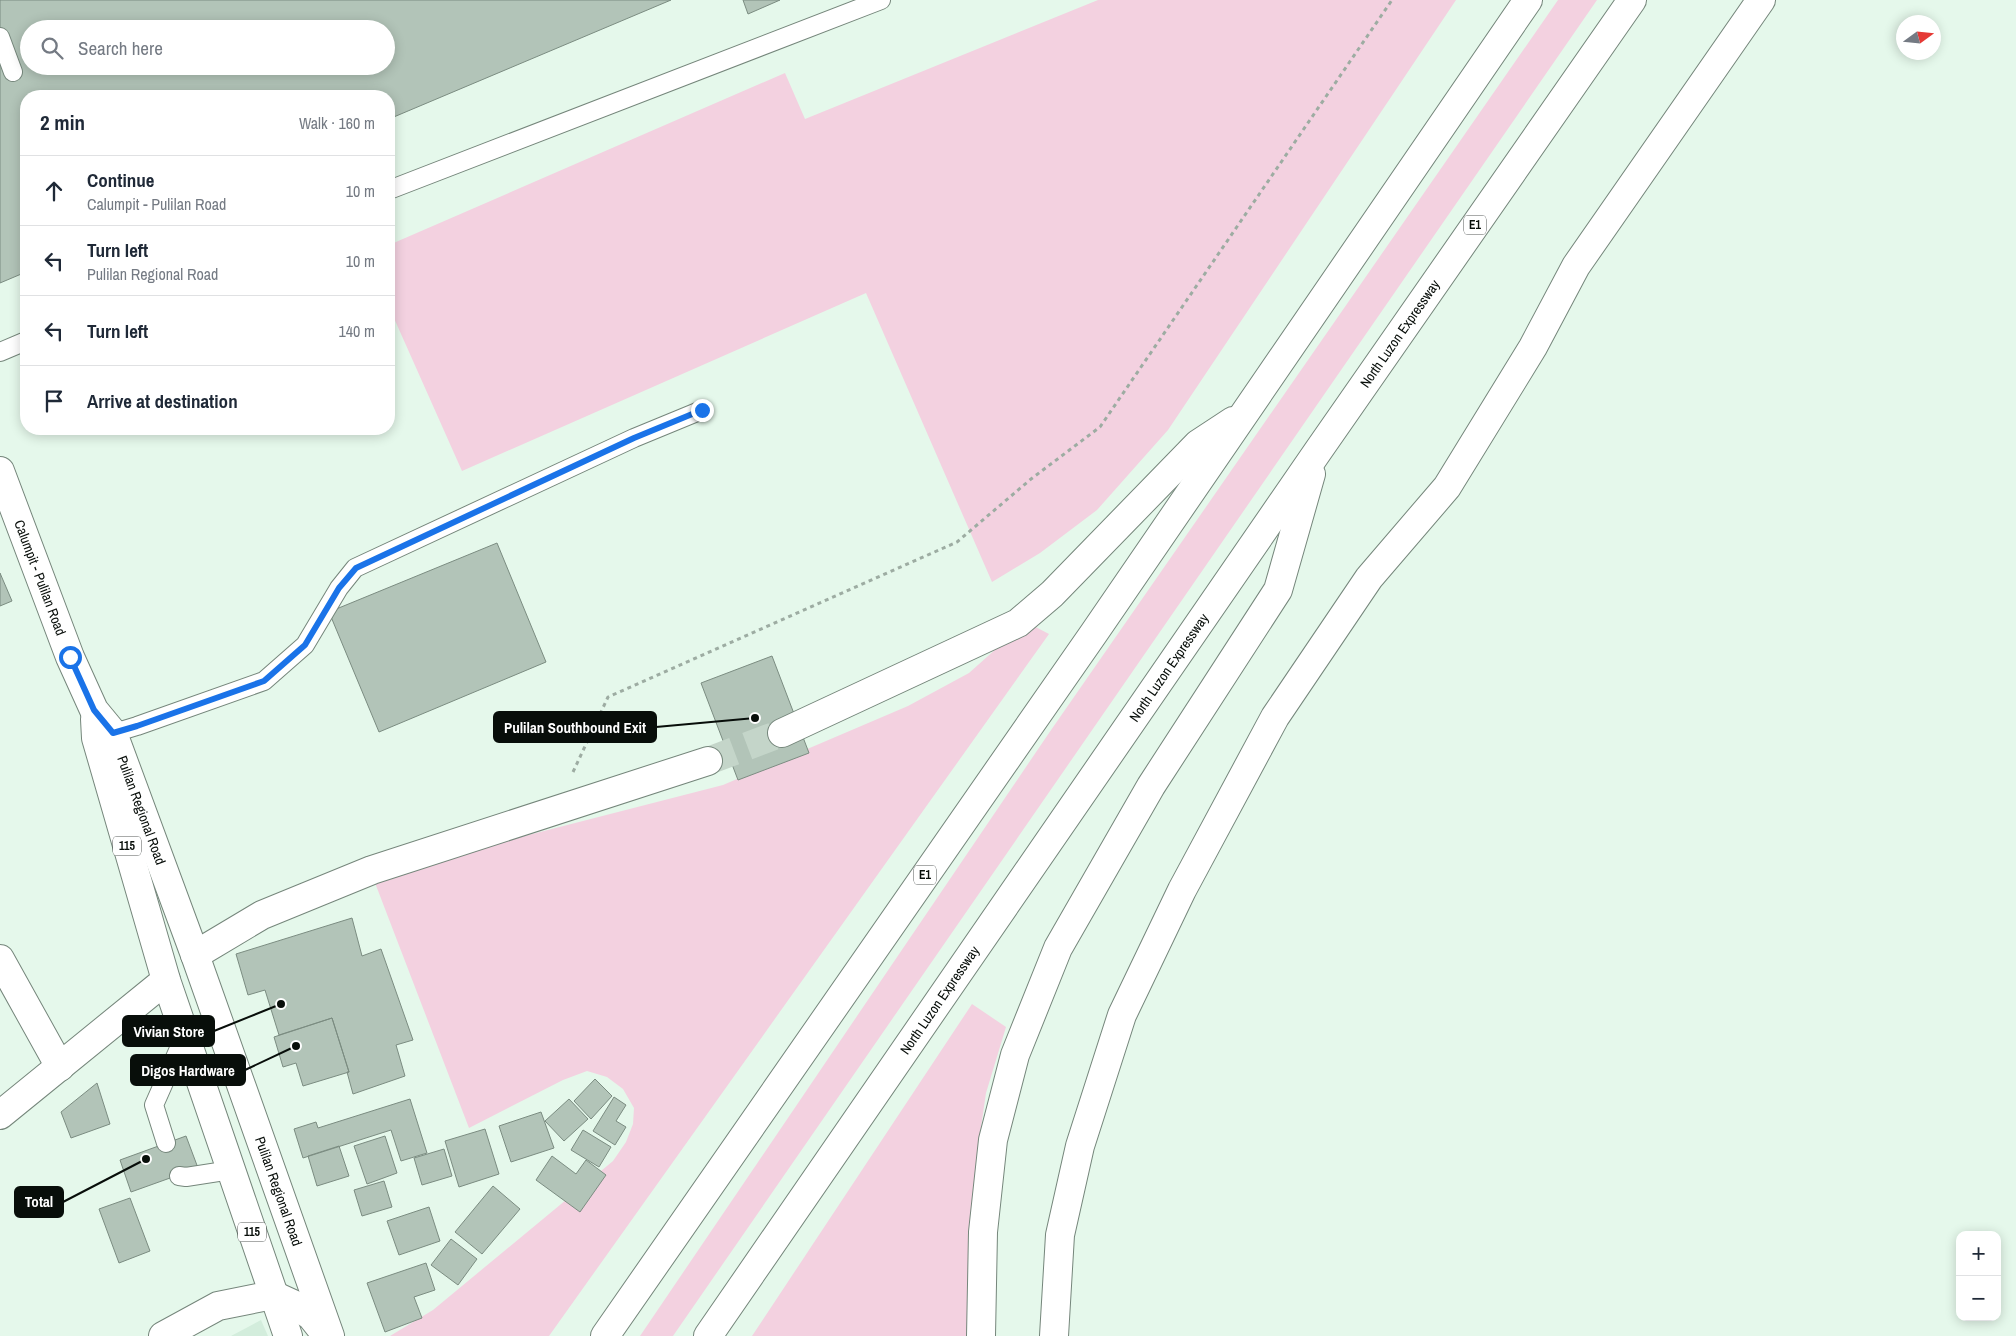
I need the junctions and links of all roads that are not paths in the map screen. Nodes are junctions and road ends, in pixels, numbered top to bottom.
1 (881, 0) edge
2 (1528, 0) edge
3 (1632, 0) edge
4 (1761, 0) edge
5 (0, 37) edge
6 (13, 72) dead end
7 (395, 188) edge
8 (20, 343) edge
9 (0, 352) edge
10 (702, 410) dead end
11 (1245, 413) junction
12 (1318, 451) junction
13 (0, 471) edge
14 (94, 710) joint
15 (782, 733) tunnel mouth
16 (104, 735) junction
17 (708, 761) tunnel mouth
18 (194, 955) junction
19 (0, 959) edge
20 (166, 980) junction
21 (185, 1035) junction
22 (60, 1067) junction
23 (0, 1115) edge
24 (166, 1143) dead end
25 (231, 1170) junction
26 (179, 1176) dead end
27 (272, 1295) junction
28 (163, 1336) edge
29 (288, 1336) edge
30 (328, 1336) edge
31 (605, 1336) edge
32 (708, 1336) edge
33 (981, 1336) edge
34 (1054, 1336) edge

1 - 7 lane
2 - 11 main road, E1
3 - 12 main road, North Luzon Expressway / E1
4 - 34 main road
5 - 6 lane
8 - 9 lane
10 - 16 lane
11 - 15 main road
11 - 31 main road, E1
12 - 32 main road, North Luzon Expressway / E1
12 - 33 main road
13 - 14 main road, Calumpit - Pulilan Road / 115
14 - 16 main road, Pulilan Regional Road / 115
16 - 18 main road, Pulilan Regional Road / 115
16 - 20 main road, Pulilan Regional Road / 115
17 - 18 main road
18 - 20 main road
18 - 30 main road, Pulilan Regional Road / 115
19 - 22 main road
20 - 21 main road, Pulilan Regional Road / 115
20 - 22 main road
21 - 24 lane
21 - 25 main road, Pulilan Regional Road / 115
22 - 23 main road
25 - 26 lane
25 - 27 main road, Pulilan Regional Road / 115
27 - 28 main road
27 - 29 main road, Pulilan Regional Road / 115
27 - 30 main road

